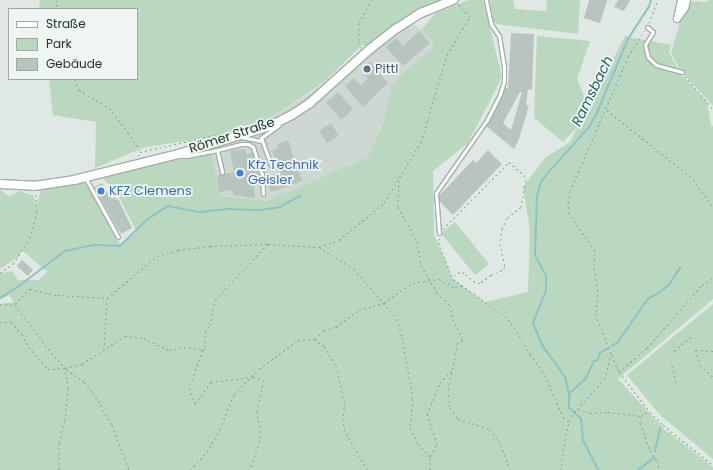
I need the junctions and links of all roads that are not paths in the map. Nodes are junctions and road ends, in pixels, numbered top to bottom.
1 (453, 0) edge
2 (486, 0) edge
3 (681, 0) edge
4 (687, 0) edge
5 (647, 27) road end
6 (682, 72) road end
7 (282, 120) junction
8 (235, 137) junction
9 (262, 141) junction
10 (217, 150) junction
11 (178, 154) junction
12 (271, 165) dead end
13 (222, 172) dead end
14 (85, 177) junction
15 (0, 184) edge
16 (263, 194) dead end
17 (439, 233) road end
18 (118, 236) dead end

1 - 7 main road, Römer Straße
2 - 17 lane
3 - 4 street
5 - 6 lane
7 - 8 main road, Römer Straße
7 - 9 lane
8 - 9 lane
8 - 11 main road, Römer Straße
9 - 12 lane
10 - 11 lane
10 - 13 lane
10 - 16 lane
11 - 14 main road, Römer Straße
14 - 15 main road, Römer Straße
14 - 18 lane

